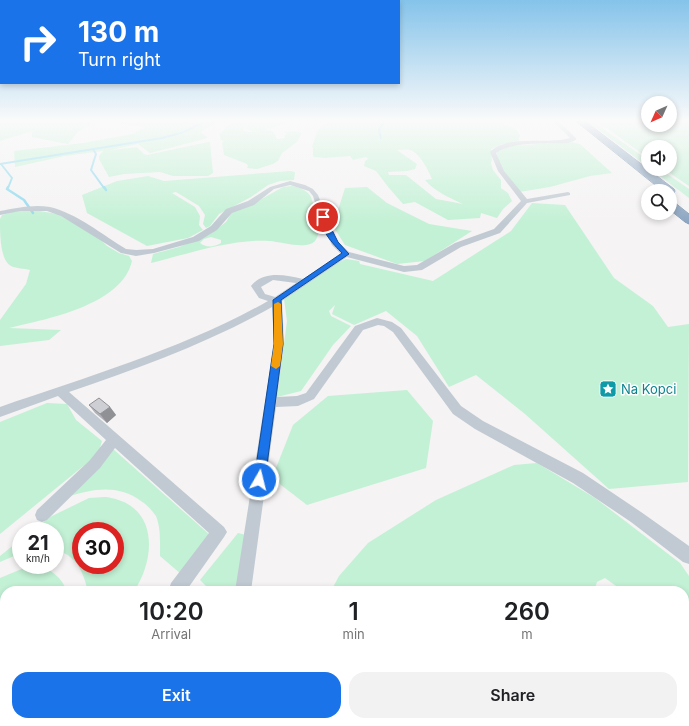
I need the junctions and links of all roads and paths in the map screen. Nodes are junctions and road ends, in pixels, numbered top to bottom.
1 (494, 155) edge
2 (609, 155) edge
3 (624, 155) edge
4 (636, 177) dead end
5 (661, 184) edge
6 (568, 194) dead end
7 (677, 197) edge
8 (525, 201) junction
9 (689, 206) edge
10 (677, 210) edge
11 (0, 213) edge
12 (689, 220) edge
13 (346, 254) junction
14 (304, 282) junction
15 (277, 300) junction
16 (60, 391) junction
17 (271, 402) junction
18 (0, 412) edge
19 (114, 440) junction
20 (42, 515) dead end
21 (689, 556) edge
22 (179, 586) edge
23 (244, 586) edge

1 - 8 street
2 - 4 highway
3 - 5 highway
6 - 8 street
7 - 9 highway
8 - 13 street
10 - 12 highway
11 - 13 street
13 - 14 street
14 - 15 street
14 - 15 street
15 - 16 street
15 - 17 street
16 - 18 street
16 - 19 street
17 - 21 street
17 - 23 street
19 - 20 street
19 - 22 street

